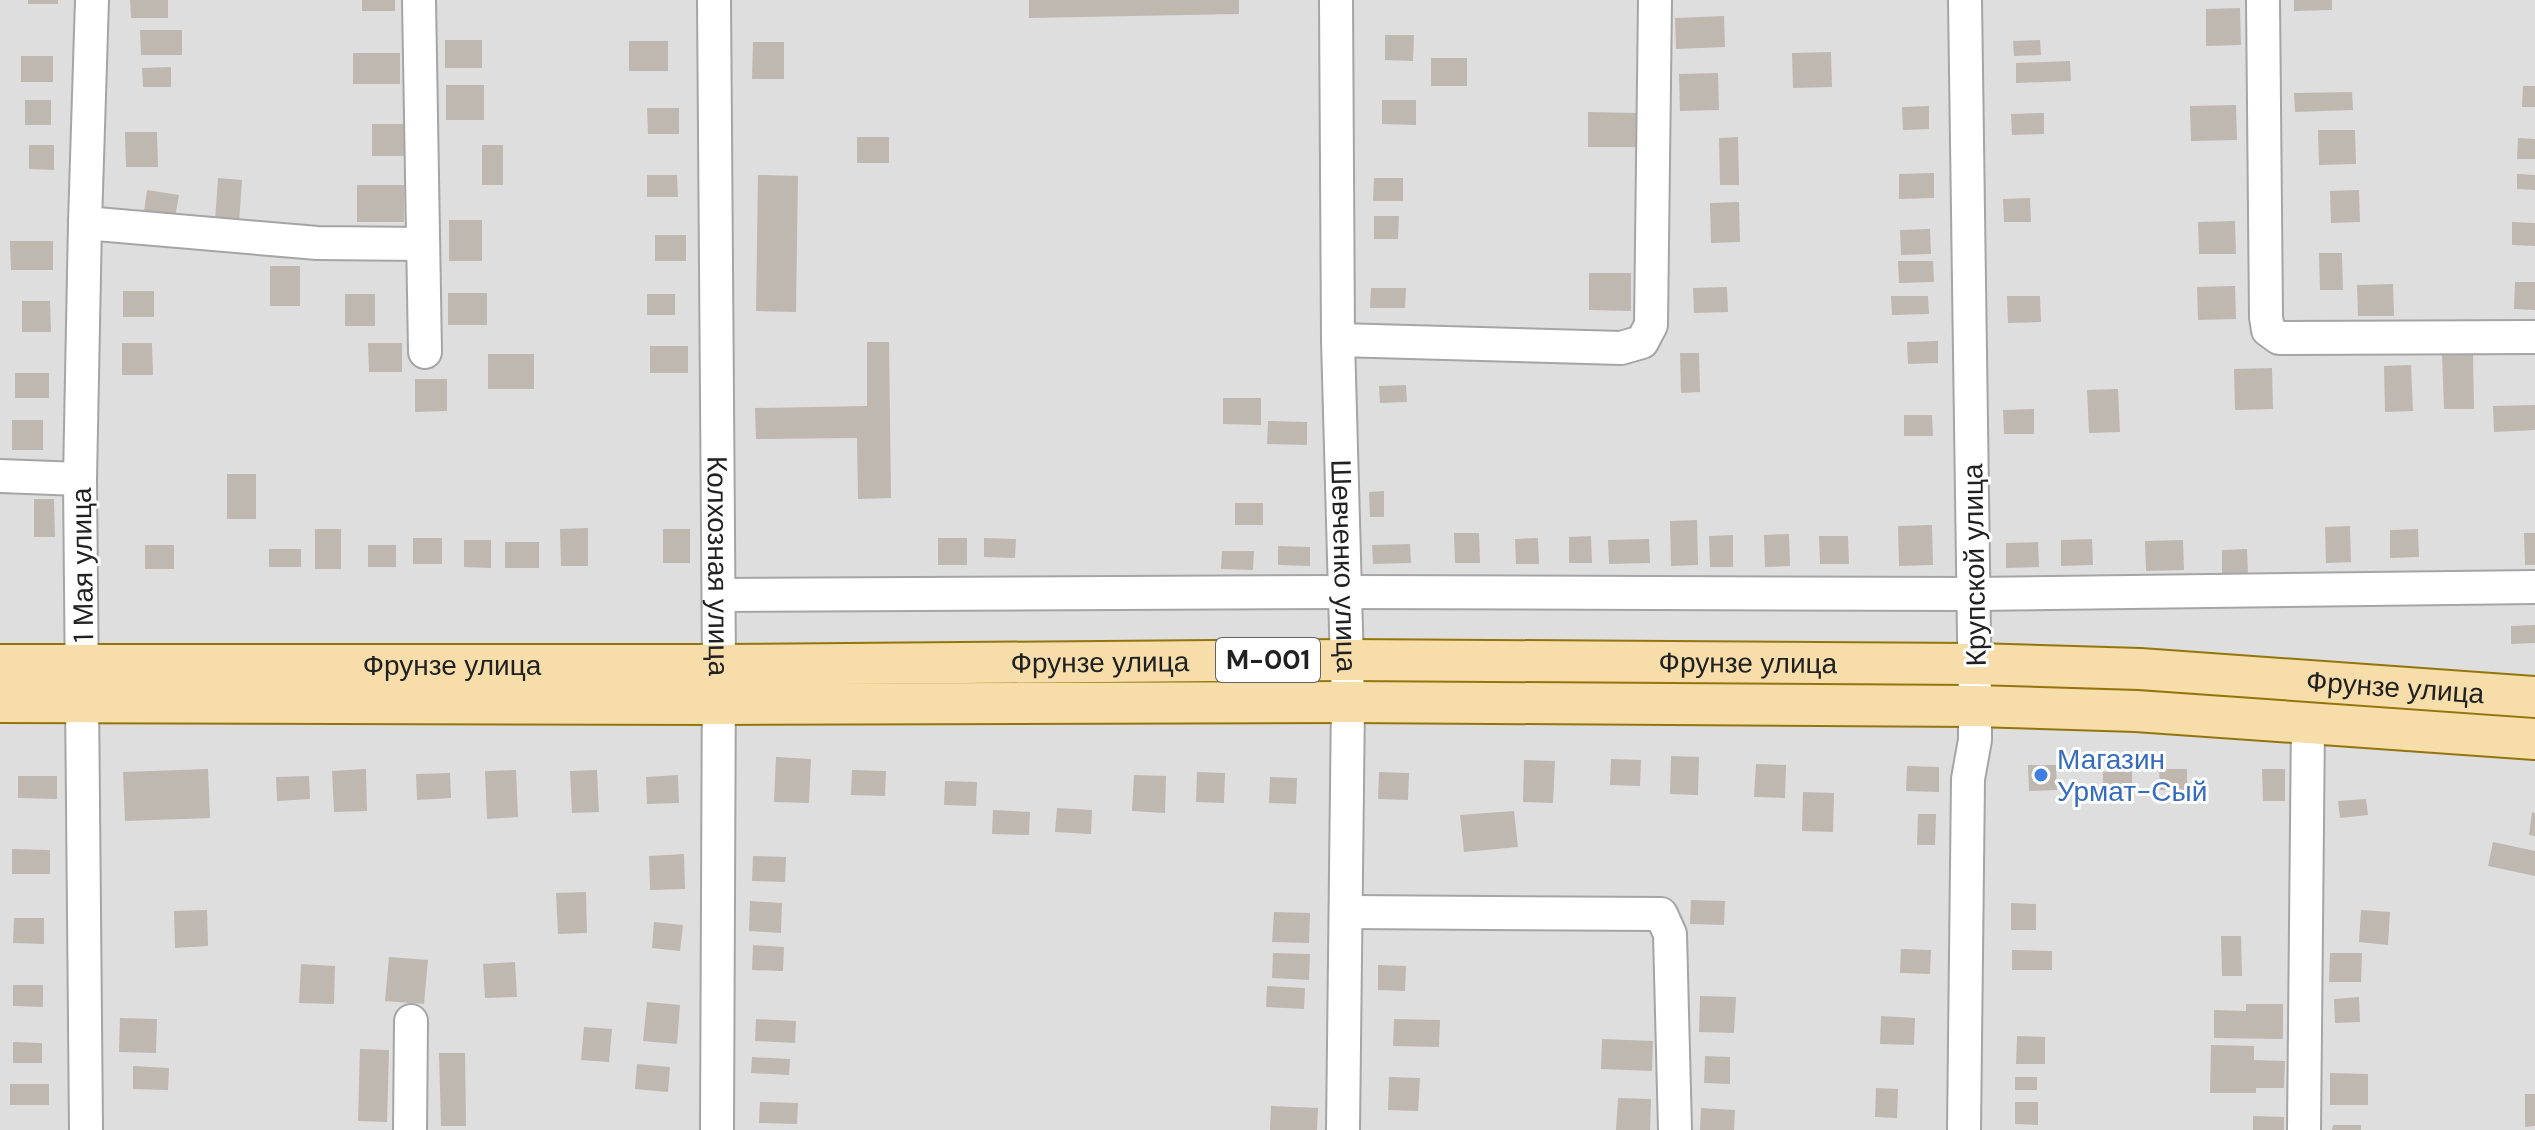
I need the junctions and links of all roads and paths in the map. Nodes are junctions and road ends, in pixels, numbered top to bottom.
1 (92, 0) edge
2 (419, 0) edge
3 (714, 0) edge
4 (1336, 0) edge
5 (1655, 0) edge
6 (1965, 0) edge
7 (2263, 0) edge
8 (85, 223) junction
9 (423, 244) junction
10 (2535, 337) edge
11 (1338, 340) junction
12 (425, 352) dead end
13 (0, 476) edge
14 (80, 479) junction
15 (2535, 587) edge
16 (1345, 592) junction
17 (1974, 594) junction
18 (719, 595) junction
19 (1348, 660) junction
20 (1975, 664) junction
21 (0, 665) edge
22 (719, 665) junction
23 (84, 684) junction
24 (2535, 697) edge
25 (0, 702) edge
26 (1348, 702) junction
27 (719, 704) junction
28 (1975, 706) junction
29 (2308, 722) junction
30 (2535, 739) edge
31 (1347, 912) junction
32 (411, 1021) dead end
33 (86, 1130) edge
34 (410, 1130) edge
35 (717, 1130) edge
36 (1343, 1130) edge
37 (1675, 1130) edge
38 (1964, 1130) edge
39 (2304, 1130) edge

1 - 8 street, 1 Мая улица
2 - 9 street
3 - 18 street, Колхозная улица
4 - 11 street, Шевченко улица
5 - 11 street
6 - 17 street, Крупской улица
7 - 10 street
8 - 9 street
8 - 14 street, 1 Мая улица
9 - 12 street
11 - 16 street, Шевченко улица
13 - 14 street
14 - 23 street, 1 Мая улица
15 - 17 street
16 - 17 street
16 - 18 street
16 - 19 street, Шевченко улица
17 - 20 street, Крупской улица
18 - 22 street, Колхозная улица
19 - 20 main road, Фрунзе улица / M-001
19 - 22 main road, Фрунзе улица / M-001
19 - 26 street, Шевченко улица
20 - 24 main road, Фрунзе улица / M-001
20 - 28 street, Крупской улица
21 - 23 main road, Фрунзе улица / M-001
22 - 23 main road, Фрунзе улица / M-001
22 - 27 street, Колхозная улица
23 - 25 main road, Фрунзе улица / M-001
23 - 27 main road, Фрунзе улица / M-001
23 - 33 street, 1 Мая улица
26 - 27 main road, Фрунзе улица / M-001
26 - 28 main road, Фрунзе улица / M-001
26 - 31 street, Шевченко улица
27 - 35 street, Колхозная улица
28 - 29 main road, Фрунзе улица / M-001
28 - 38 street, Крупской улица
29 - 30 main road, Фрунзе улица / M-001
29 - 39 street
31 - 36 street, Шевченко улица
31 - 37 street
32 - 34 street

